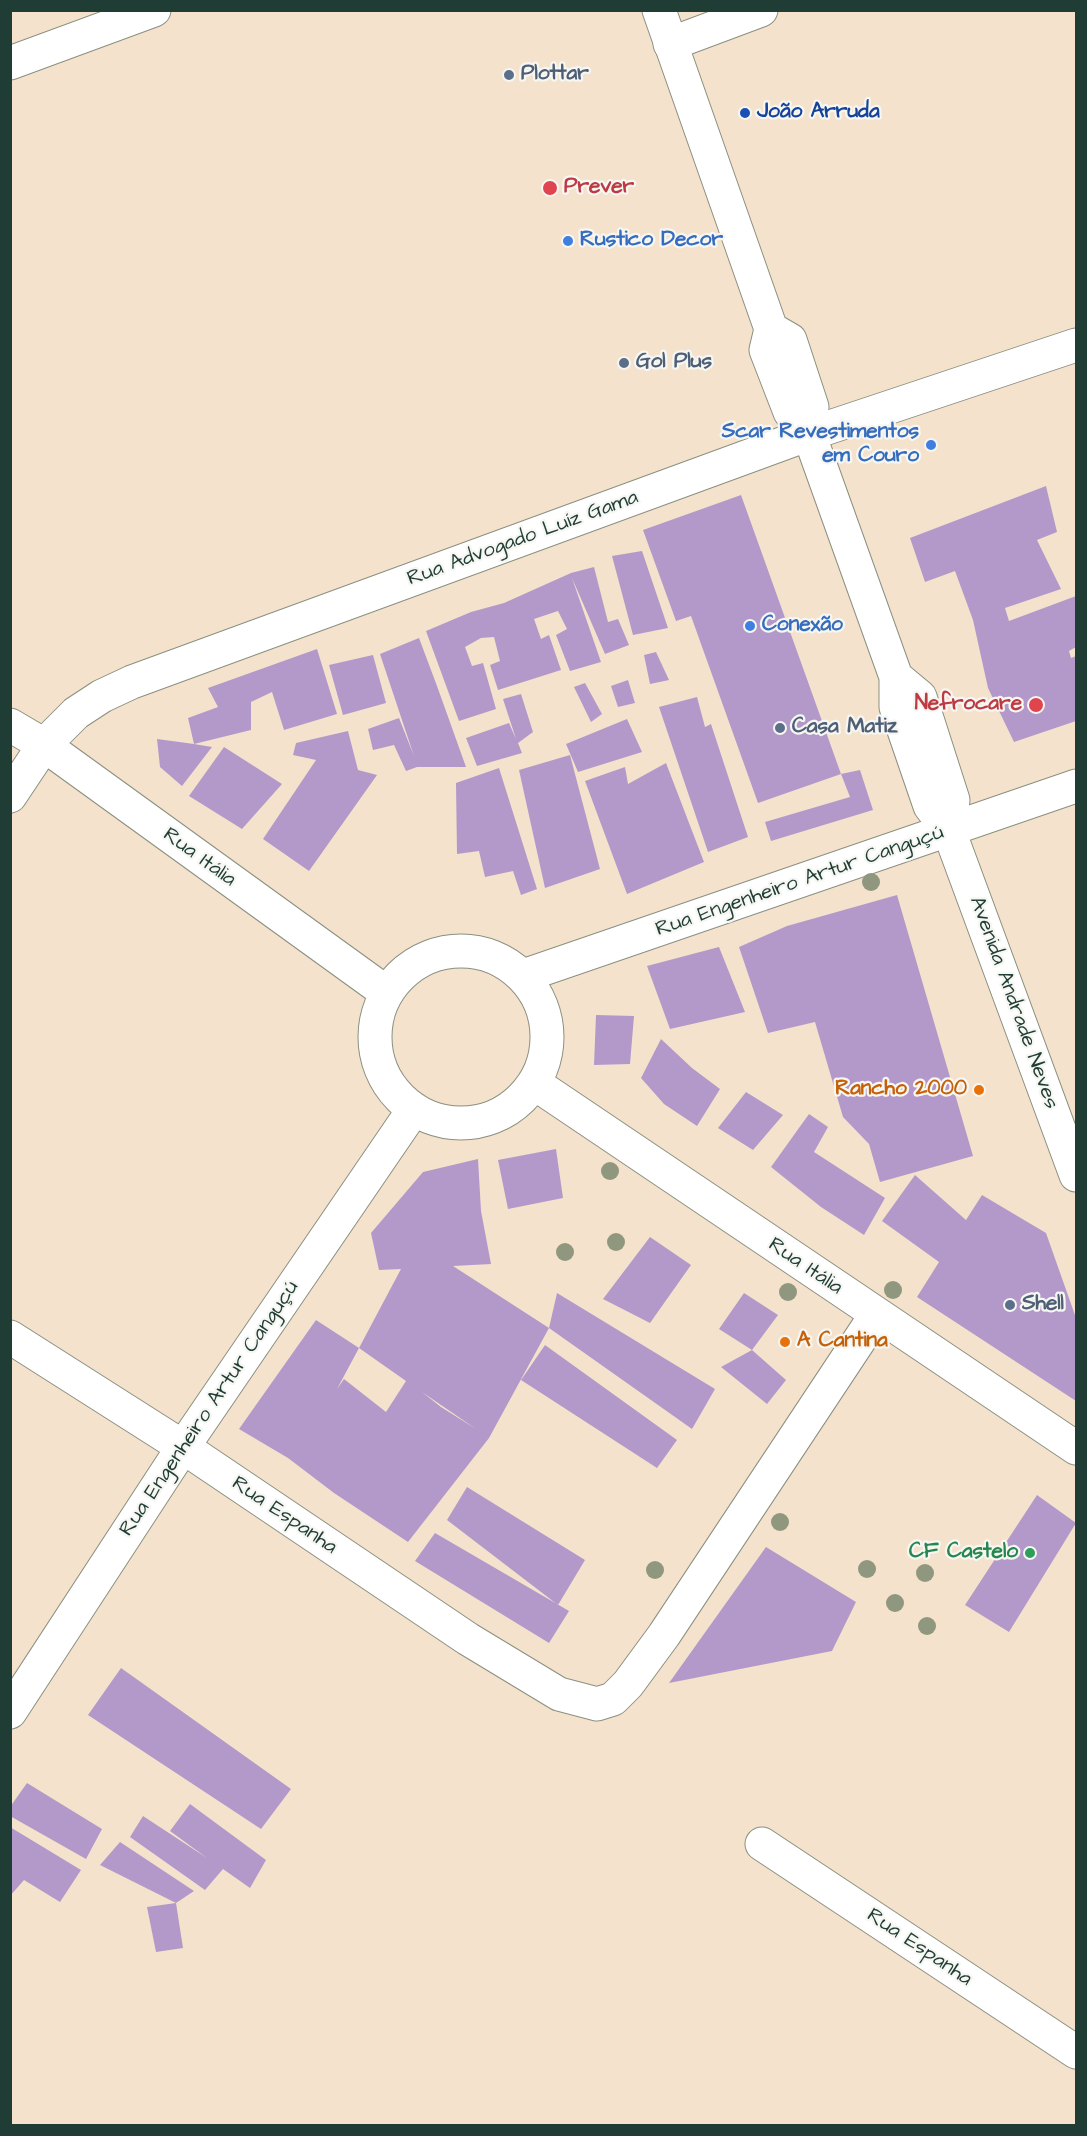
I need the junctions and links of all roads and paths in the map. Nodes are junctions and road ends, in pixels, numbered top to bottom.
1 (154, 10) edge
2 (658, 10) edge
3 (761, 10) edge
4 (670, 44) junction
5 (10, 63) edge
6 (1077, 345) edge
7 (809, 434) junction
8 (10, 724) edge
9 (44, 745) junction
10 (1077, 786) edge
11 (10, 796) edge
12 (949, 831) junction
13 (523, 976) junction
14 (387, 993) junction
15 (534, 1083) junction
16 (414, 1109) junction
17 (1077, 1175) edge
18 (876, 1315) junction
19 (10, 1337) edge
20 (1075, 1446) edge
21 (183, 1447) junction
22 (10, 1712) edge
23 (762, 1844) dead end
24 (1077, 2052) edge

1 - 5 street
2 - 4 street, Avenida Andrade Neves
3 - 4 street
4 - 7 street, Avenida Andrade Neves
6 - 7 street, Rua Advogado Luíz Gama
7 - 9 street, Rua Advogado Luíz Gama
7 - 12 street, Avenida Andrade Neves
8 - 9 street, Rua Itália
9 - 11 street, Rua Advogado Luíz Gama
9 - 14 street, Rua Itália
10 - 12 street, Rua Engenheiro Artur Canguçú
12 - 13 street, Rua Engenheiro Artur Canguçú
12 - 17 street, Avenida Andrade Neves
13 - 14 street
13 - 15 street
14 - 16 street
15 - 16 street
15 - 18 street, Rua Itália
16 - 21 street, Rua Engenheiro Artur Canguçú
18 - 20 street, Rua Itália
18 - 21 street, Rua Espanha
19 - 21 street, Rua Espanha
21 - 22 street, Rua Engenheiro Artur Canguçú
23 - 24 street, Rua Espanha

